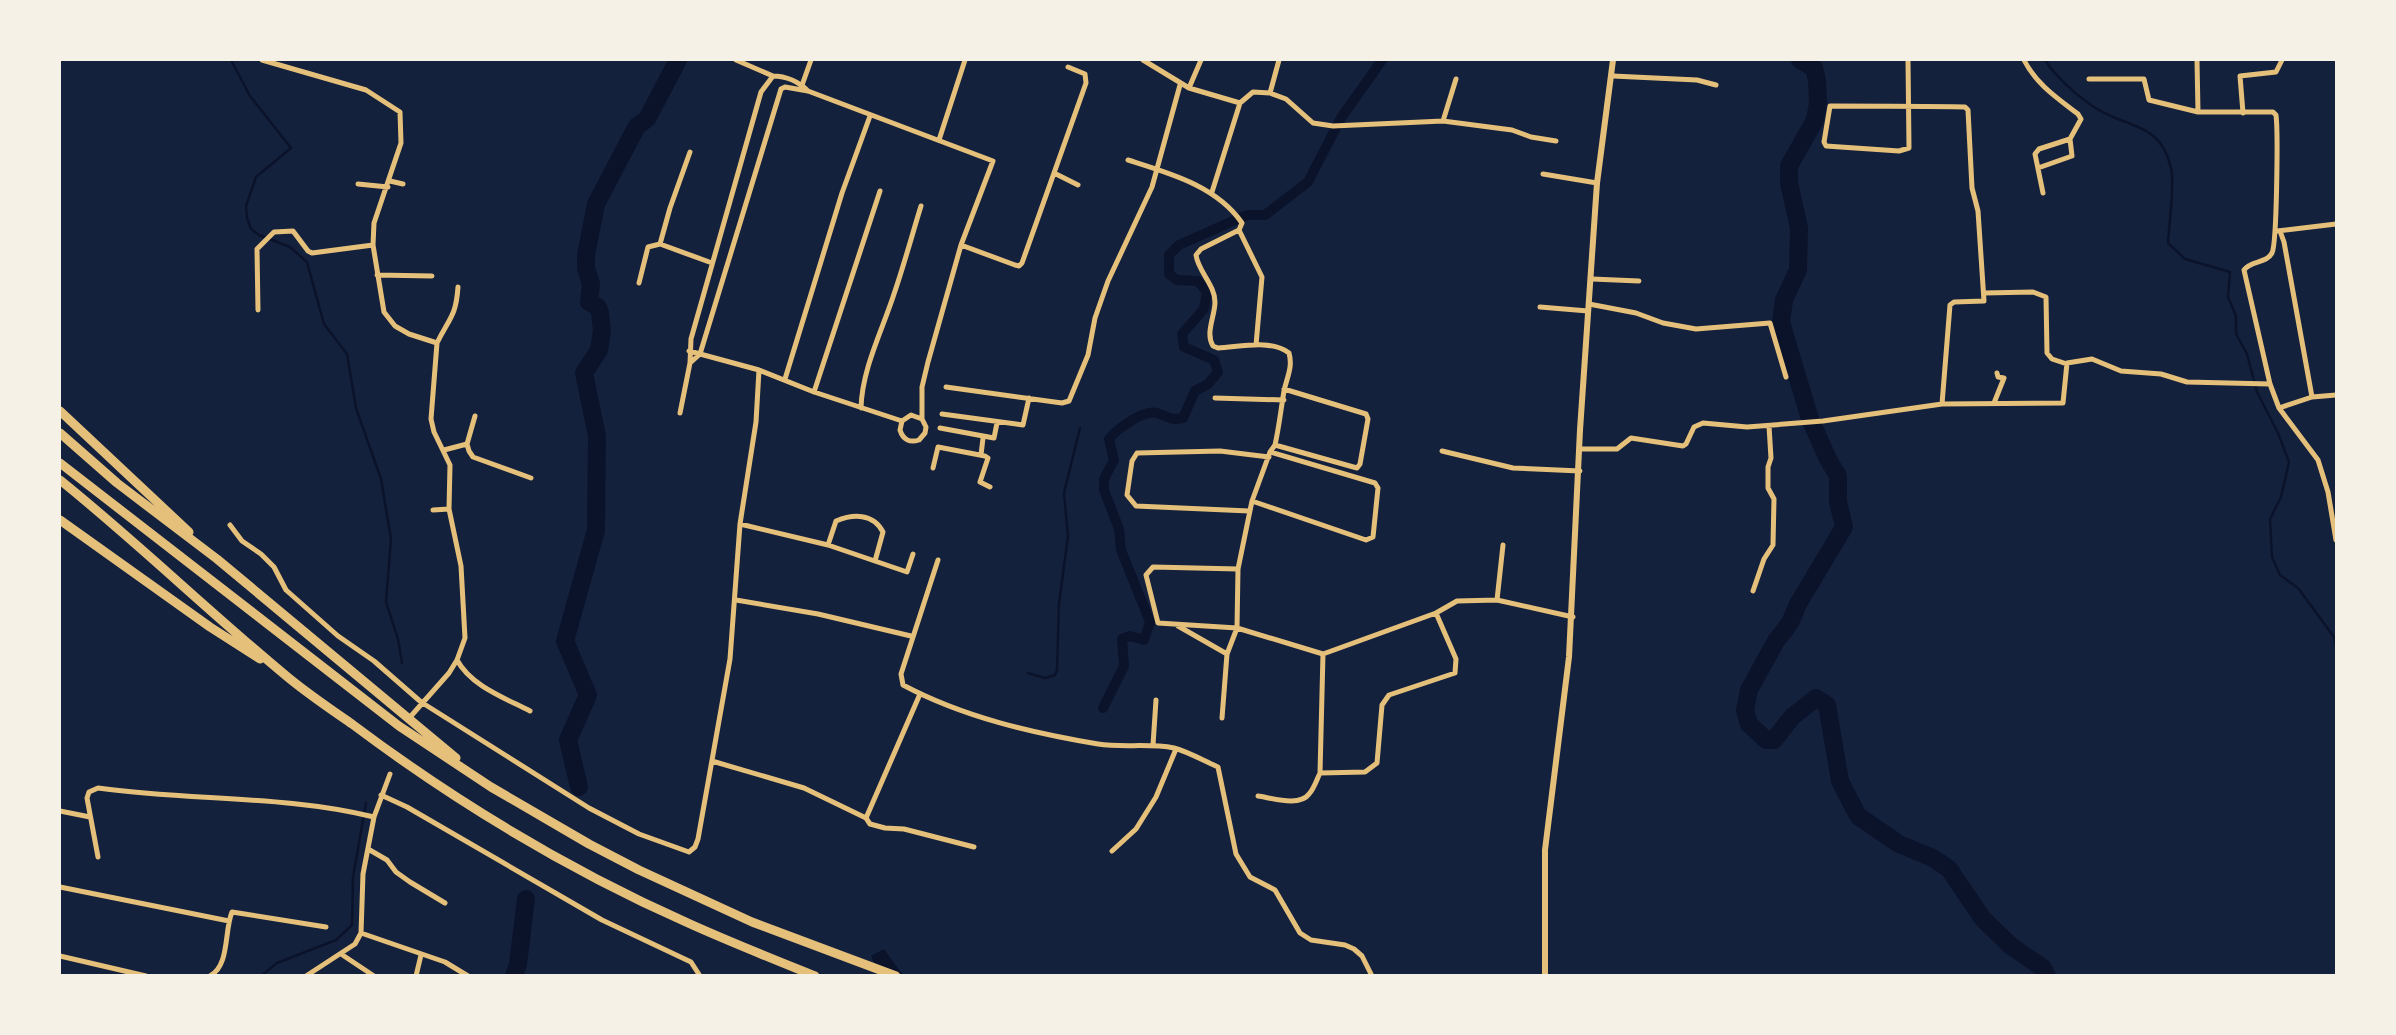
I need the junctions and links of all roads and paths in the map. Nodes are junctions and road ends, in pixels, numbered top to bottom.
1 (262, 60) edge
2 (736, 60) edge
3 (811, 60) edge
4 (965, 60) edge
5 (1143, 60) edge
6 (1201, 60) edge
7 (1279, 60) edge
8 (1613, 60) edge
9 (1908, 60) edge
10 (2024, 60) edge
11 (2197, 60) edge
12 (2282, 60) edge
13 (1068, 67) dead end
14 (773, 76) junction
15 (1613, 76) junction
16 (1456, 79) dead end
17 (2090, 79) dead end
18 (1180, 85) junction
19 (1716, 85) dead end
20 (801, 88) junction
21 (1189, 89) junction
22 (1270, 93) junction
23 (1240, 103) junction
24 (1908, 106) junction
25 (2198, 112) junction
26 (2243, 113) junction
27 (870, 116) junction
28 (1443, 121) junction
29 (939, 139) junction
30 (2070, 139) junction
31 (1556, 141) dead end
32 (690, 152) dead end
33 (1128, 160) dead end
34 (2038, 169) junction
35 (1158, 170) junction
36 (1054, 173) junction
37 (1543, 174) dead end
38 (1597, 183) junction
39 (358, 184) dead end
40 (389, 184) junction
41 (403, 184) dead end
42 (1078, 185) dead end
43 (880, 191) dead end
44 (1212, 192) junction
45 (2043, 193) dead end
46 (921, 206) dead end
47 (2336, 222) edge
48 (1239, 230) junction
49 (2278, 231) junction
50 (660, 244) junction
51 (373, 245) junction
52 (961, 245) junction
53 (712, 263) junction
54 (377, 275) junction
55 (432, 276) dead end
56 (1591, 279) junction
57 (1639, 281) dead end
58 (639, 283) dead end
59 (458, 287) dead end
60 (1984, 293) junction
61 (1540, 307) dead end
62 (1588, 307) junction
63 (258, 310) dead end
64 (437, 343) junction
65 (1256, 345) junction
66 (689, 351) junction
67 (700, 354) junction
68 (690, 363) junction
69 (2067, 364) junction
70 (759, 370) junction
71 (1997, 373) dead end
72 (1786, 377) dead end
73 (785, 379) junction
74 (2270, 384) junction
75 (946, 387) dead end
76 (1284, 389) junction
77 (814, 392) junction
78 (2336, 395) edge
79 (2312, 397) junction
80 (1029, 398) junction
81 (1215, 398) dead end
82 (1284, 400) junction
83 (1994, 403) junction
84 (1942, 404) junction
85 (861, 408) junction
86 (2279, 408) junction
87 (60, 411) edge
88 (680, 413) dead end
89 (942, 414) dead end
90 (475, 416) dead end
91 (922, 419) junction
92 (902, 421) junction
93 (997, 423) junction
94 (1769, 426) junction
95 (940, 428) dead end
96 (60, 433) edge
97 (983, 438) junction
98 (467, 444) junction
99 (1275, 445) junction
100 (1580, 449) junction
101 (444, 450) junction
102 (1442, 451) dead end
103 (1270, 454) junction
104 (981, 455) junction
105 (60, 463) edge
106 (933, 468) dead end
107 (1580, 471) junction
108 (531, 478) dead end
109 (60, 480) edge
110 (990, 487) dead end
111 (2336, 491) edge
112 (2328, 492) junction
113 (1252, 501) junction
114 (449, 509) junction
115 (433, 510) dead end
116 (1250, 512) junction
117 (60, 520) edge
118 (740, 524) junction
119 (230, 525) dead end
120 (2336, 539) edge
121 (828, 545) junction
122 (1503, 545) dead end
123 (913, 554) dead end
124 (217, 559) junction
125 (938, 560) dead end
126 (875, 561) junction
127 (1238, 569) junction
128 (1753, 591) dead end
129 (736, 600) junction
130 (1497, 600) junction
131 (1436, 613) junction
132 (1573, 617) junction
133 (1177, 625) junction
134 (1237, 628) junction
135 (911, 636) junction
136 (1227, 654) junction
137 (1323, 654) junction
138 (457, 660) junction
139 (285, 675) junction
140 (920, 694) junction
141 (1156, 700) dead end
142 (421, 702) junction
143 (530, 711) dead end
144 (411, 716) dead end
145 (1222, 718) dead end
146 (1153, 746) junction
147 (1176, 749) junction
148 (712, 761) junction
149 (1320, 772) junction
150 (390, 774) dead end
151 (491, 787) junction
152 (381, 795) junction
153 (1258, 796) dead end
154 (60, 811) edge
155 (372, 816) junction
156 (90, 817) junction
157 (866, 818) junction
158 (974, 847) dead end
159 (368, 849) junction
160 (1112, 851) dead end
161 (98, 857) dead end
162 (60, 887) edge
163 (445, 903) dead end
164 (229, 921) junction
165 (326, 927) dead end
166 (361, 933) junction
167 (341, 954) junction
168 (421, 955) junction
169 (60, 956) edge
170 (123, 973) edge
171 (146, 975) edge
172 (210, 975) edge
173 (306, 975) edge
174 (374, 975) edge
175 (415, 975) edge
176 (468, 975) edge
177 (700, 975) edge
178 (815, 975) edge
179 (896, 975) edge
180 (1372, 975) edge
181 (1545, 975) edge

1 - 40 street
2 - 14 street
3 - 20 street
4 - 29 street
5 - 18 street
6 - 21 street
7 - 22 street
8 - 15 street
9 - 24 street
10 - 30 street
11 - 25 street
12 - 26 street
13 - 36 street
14 - 20 street
14 - 53 street
15 - 19 street
15 - 38 street
16 - 28 street
17 - 25 street
18 - 21 street
18 - 35 street
20 - 27 street
20 - 67 street
21 - 23 street
22 - 23 street
22 - 28 street
23 - 44 street
24 - 24 street
24 - 60 street
25 - 26 street
26 - 49 street
27 - 29 street
27 - 73 street
28 - 31 street
29 - 52 street
30 - 34 street
30 - 34 street
32 - 50 street
33 - 35 street
34 - 45 street
35 - 44 street
35 - 80 street
36 - 42 street
36 - 52 street
37 - 38 street
38 - 56 street
39 - 40 street
40 - 41 street
40 - 51 street
43 - 77 street
44 - 48 street
46 - 85 street
47 - 49 street
48 - 65 street
48 - 65 street
49 - 74 street
49 - 79 street
50 - 53 street
50 - 58 street
51 - 54 street
51 - 63 street
52 - 91 street
53 - 66 street
54 - 55 street
54 - 64 street
56 - 57 street
56 - 62 street
59 - 64 street
60 - 69 street
60 - 84 street
61 - 62 street
62 - 72 street
62 - 100 street
64 - 101 street
65 - 76 street
66 - 67 street
66 - 68 street
67 - 68 street
67 - 70 street
68 - 88 street
69 - 74 street
69 - 83 street
70 - 73 street
70 - 118 street
71 - 83 street
73 - 77 street
74 - 86 street
75 - 80 street
76 - 82 street
76 - 99 street
77 - 85 street
78 - 79 street
79 - 86 street
80 - 93 street
81 - 82 street
82 - 99 street
83 - 84 street
84 - 94 street
85 - 92 street
86 - 112 street
87 - 124 highway
89 - 93 street
90 - 98 street
91 - 92 street
91 - 92 street
93 - 97 street
94 - 100 street
94 - 128 street
95 - 97 street
96 - 124 highway
97 - 104 street
98 - 101 street
98 - 108 street
99 - 103 street
100 - 107 street
101 - 114 street
102 - 107 street
103 - 113 street
103 - 113 street
103 - 116 street
104 - 106 street
104 - 110 street
105 - 151 highway
107 - 132 street
109 - 139 highway
111 - 112 street
112 - 120 street
113 - 116 street
114 - 115 street
114 - 138 street
116 - 127 street
117 - 139 highway
118 - 121 street
118 - 129 street
119 - 142 street
121 - 126 street
121 - 126 street
122 - 130 street
123 - 126 street
124 - 151 highway
125 - 135 street
127 - 133 street
127 - 134 street
129 - 135 street
129 - 148 street
130 - 131 street
130 - 132 street
131 - 137 street
131 - 149 street
132 - 181 street
133 - 134 street
133 - 136 street
134 - 136 street
134 - 137 street
135 - 140 street
136 - 145 street
137 - 149 street
138 - 142 street
138 - 143 street
139 - 178 highway
140 - 146 street
140 - 157 street
141 - 146 street
142 - 144 street
142 - 148 street
146 - 147 street
147 - 160 street
147 - 180 street
148 - 157 street
149 - 153 street
150 - 152 street
151 - 179 highway
152 - 155 street
152 - 177 street
154 - 156 street
155 - 156 street
155 - 159 street
156 - 161 street
157 - 158 street
159 - 163 street
159 - 166 street
162 - 164 street
164 - 165 street
164 - 172 street
166 - 167 street
166 - 168 street
167 - 173 street
167 - 174 street
168 - 175 street
168 - 176 street
169 - 170 street
170 - 171 street

